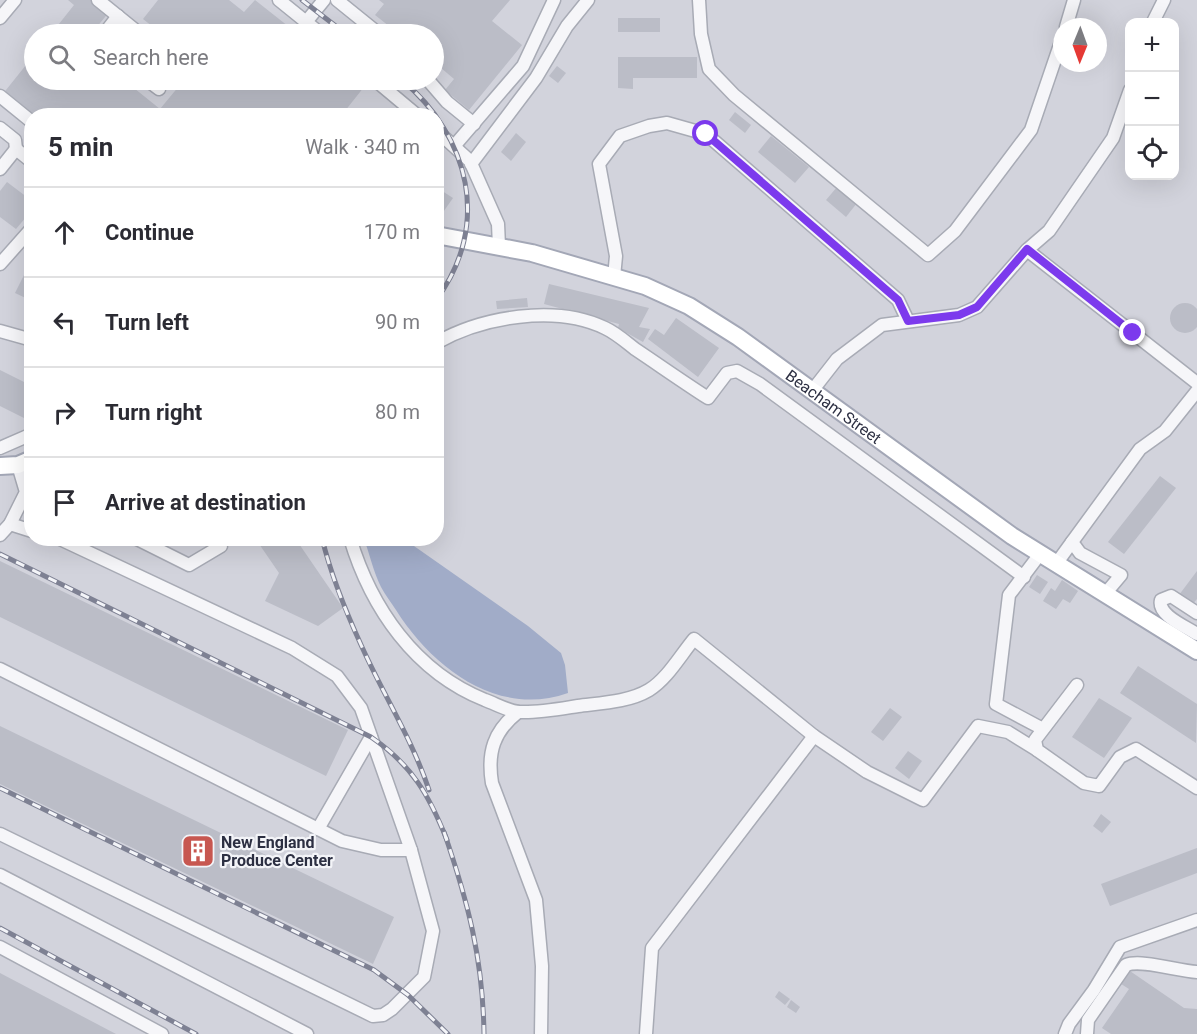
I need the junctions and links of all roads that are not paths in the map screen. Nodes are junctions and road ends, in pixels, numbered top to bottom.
1 (15, 0) edge
2 (98, 0) edge
3 (279, 0) edge
4 (338, 0) edge
5 (554, 0) edge
6 (588, 0) edge
7 (699, 0) edge
8 (1074, 0) edge
9 (1164, 0) edge
10 (320, 1) edge
11 (118, 16) junction
12 (0, 18) edge
13 (1069, 18) edge
14 (1154, 18) edge
15 (306, 22) junction
16 (112, 24) edge
17 (128, 24) edge
18 (308, 24) edge
19 (367, 24) edge
20 (1053, 65) edge
21 (387, 90) edge
22 (437, 90) edge
23 (0, 96) edge
24 (1125, 104) edge
25 (408, 108) edge
26 (24, 116) edge
27 (474, 124) junction
28 (0, 128) edge
29 (444, 137) edge
30 (455, 146) junction
31 (16, 149) junction
32 (24, 156) edge
33 (471, 164) junction
34 (0, 169) edge
35 (24, 237) edge
36 (444, 237) edge
37 (499, 246) junction
38 (1027, 249) junction
39 (0, 264) edge
40 (614, 277) junction
41 (908, 321) junction
42 (0, 331) edge
43 (24, 338) edge
44 (444, 339) edge
45 (1197, 383) edge
46 (812, 391) junction
47 (1197, 391) edge
48 (24, 437) edge
49 (0, 447) edge
50 (24, 462) edge
51 (0, 466) edge
52 (24, 500) edge
53 (4, 528) edge
54 (24, 530) edge
55 (1072, 542) junction
56 (75, 546) edge
57 (150, 546) edge
58 (221, 546) edge
59 (353, 546) edge
60 (1040, 554) junction
61 (1056, 564) junction
62 (1024, 578) junction
63 (1105, 594) junction
64 (1197, 613) edge
65 (1197, 634) edge
66 (1197, 651) edge
67 (0, 669) edge
68 (1077, 685) dead end
69 (518, 712) junction
70 (1043, 729) junction
71 (814, 736) junction
72 (370, 737) junction
73 (1037, 750) junction
74 (1197, 788) edge
75 (318, 829) junction
76 (0, 834) edge
77 (411, 850) junction
78 (0, 875) edge
79 (1197, 920) edge
80 (0, 947) edge
81 (1197, 972) edge
82 (162, 1034) edge
83 (307, 1034) edge
84 (541, 1034) edge
85 (646, 1034) edge
86 (1065, 1034) edge
87 (1087, 1034) edge

1 - 12 street
2 - 11 street
3 - 15 street
4 - 19 street
5 - 27 street
6 - 33 street
7 - 20 street
8 - 13 street
9 - 14 street
10 - 15 street
11 - 16 street
11 - 17 street
15 - 18 street
21 - 25 street
22 - 27 street
23 - 26 street
24 - 38 street
27 - 30 street
28 - 31 street
29 - 30 street
30 - 33 street
31 - 32 street
31 - 34 street
33 - 37 street
35 - 39 street
36 - 37 main road, Beacham Street
37 - 40 main road, Beacham Street
38 - 41 street
38 - 45 street
40 - 41 street
40 - 46 main road, Beacham Street
41 - 46 street
42 - 43 street
44 - 62 street
46 - 60 main road, Beacham Street
47 - 55 street
48 - 49 street
50 - 51 main road
52 - 53 street
53 - 54 street
55 - 61 street
55 - 63 street
56 - 72 street
57 - 58 street
59 - 69 street
60 - 61 main road, Beacham Street
60 - 62 street
61 - 63 main road, Beacham Street
62 - 70 street
63 - 66 main road, Beacham Street
64 - 65 street
67 - 75 street
68 - 70 street
69 - 71 street
69 - 84 street
70 - 73 street
71 - 73 street
71 - 85 street
72 - 75 street
72 - 77 street
73 - 74 street
75 - 77 street
76 - 77 street
78 - 83 street
79 - 86 street
80 - 82 street
81 - 87 street

